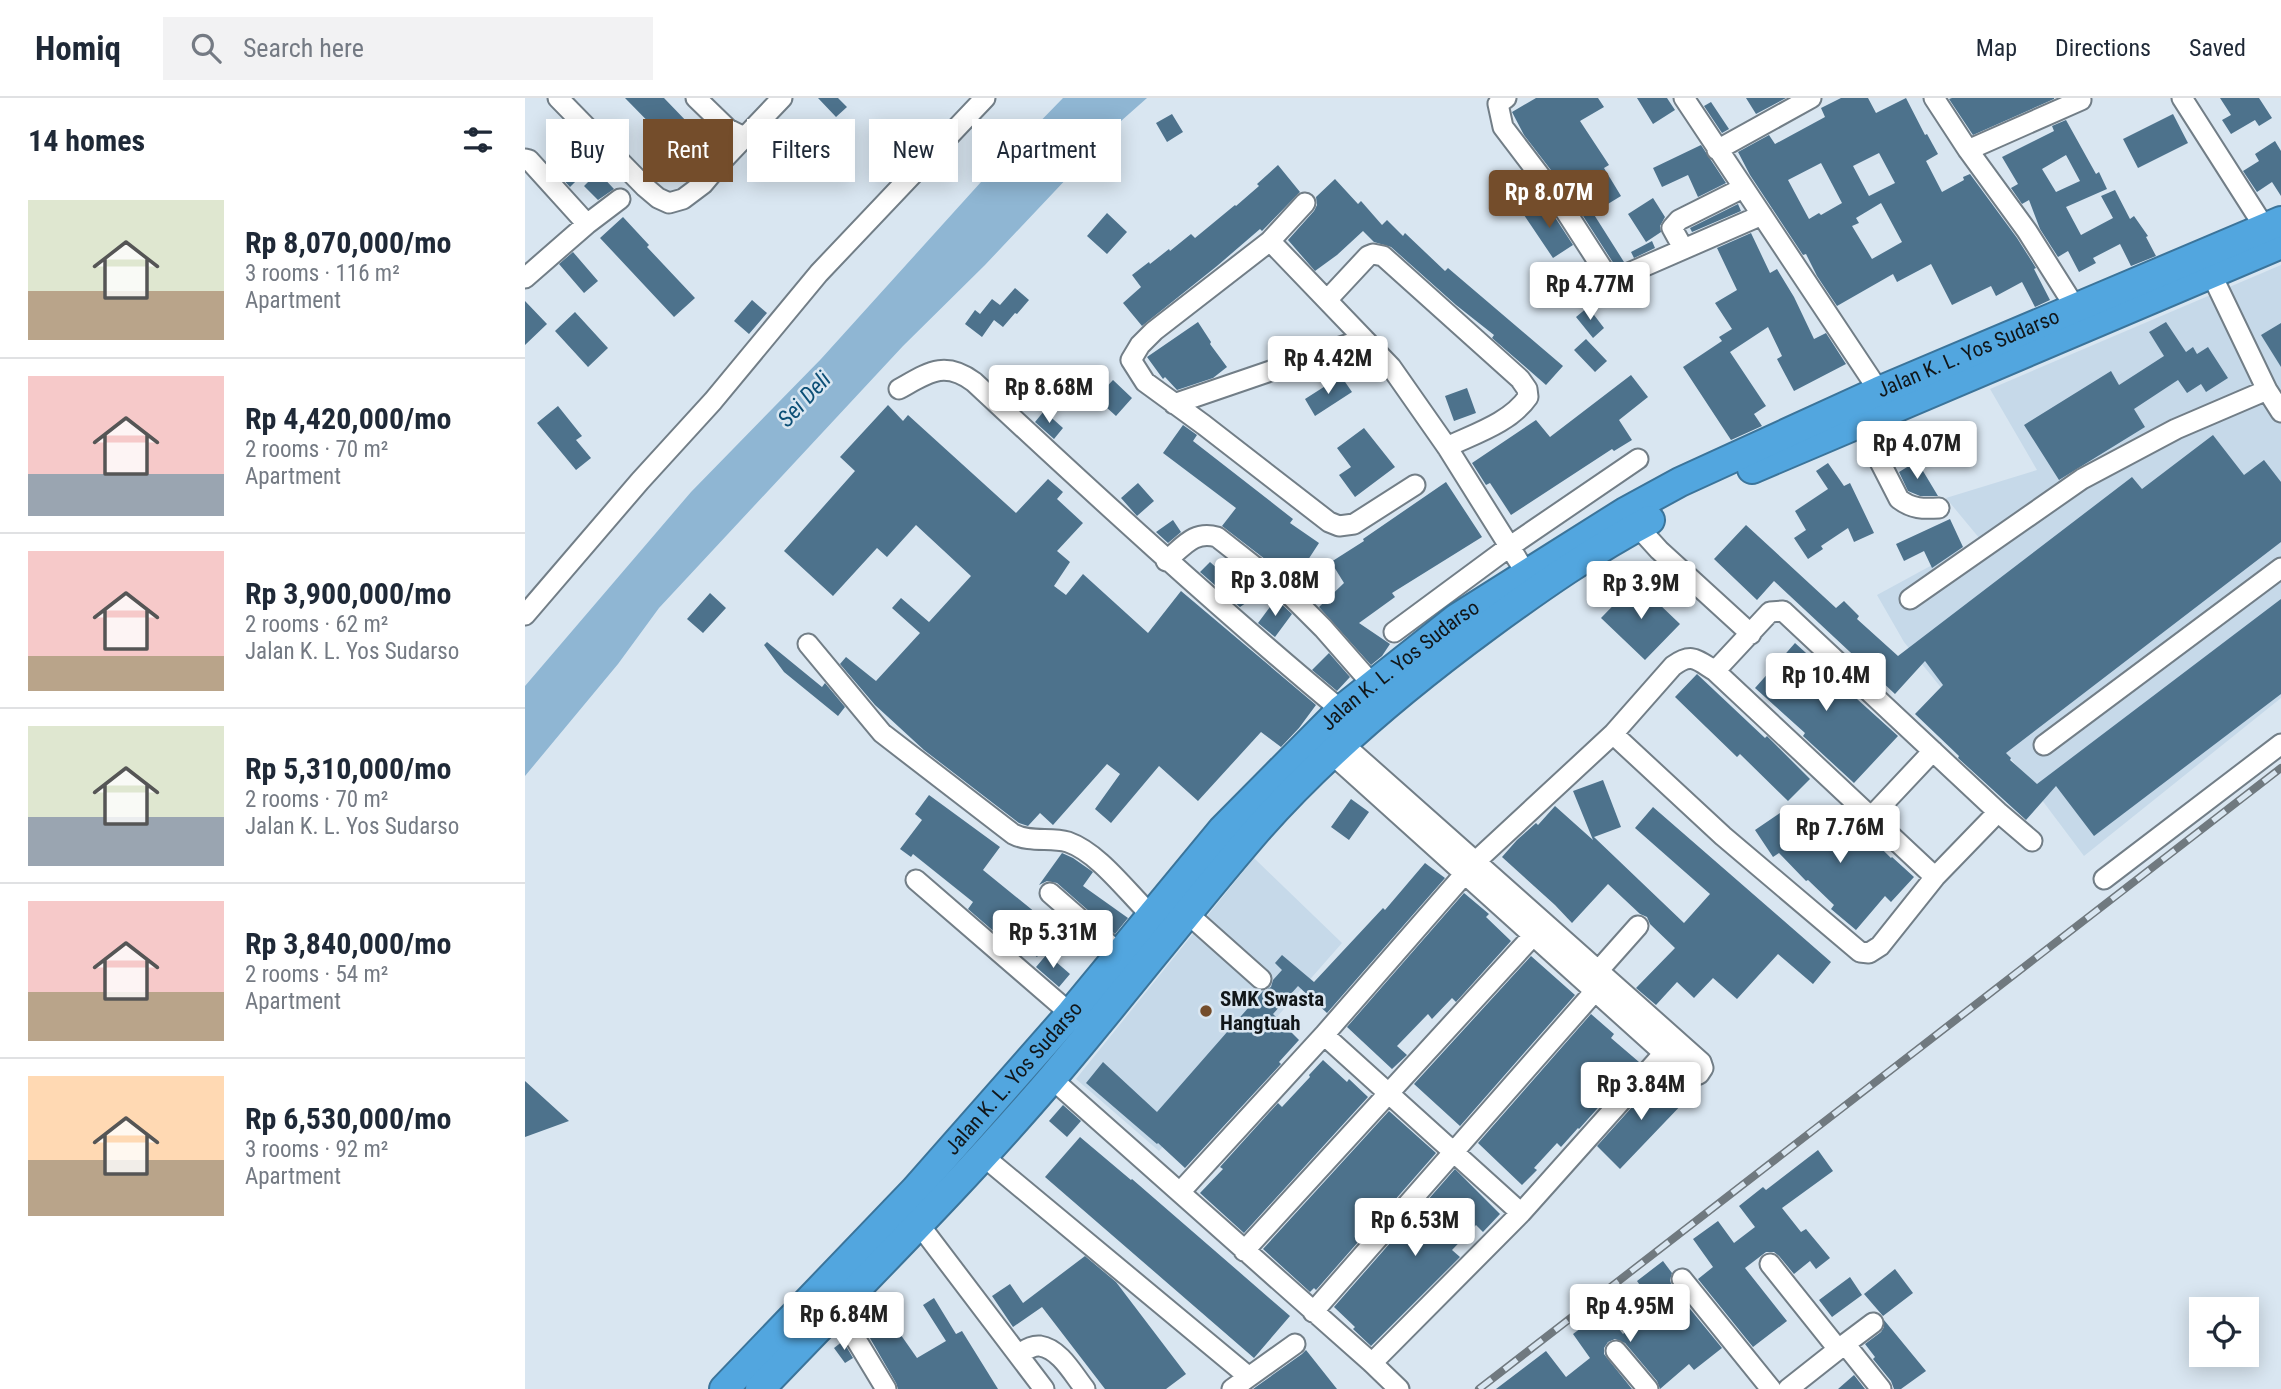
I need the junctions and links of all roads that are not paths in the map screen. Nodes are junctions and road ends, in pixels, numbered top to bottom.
1 (558, 98) edge
2 (695, 98) edge
3 (782, 98) edge
4 (985, 98) edge
5 (1506, 98) edge
6 (1684, 98) edge
7 (1811, 98) edge
8 (2182, 98) edge
9 (1936, 99) edge
10 (2081, 100) edge
11 (746, 138) junction
12 (1717, 149) junction
13 (1968, 150) junction
14 (525, 159) edge
15 (1743, 188) junction
16 (620, 199) dead end
17 (1305, 203) dead end
18 (1762, 215) junction
19 (587, 224) junction
20 (2276, 231) edge
21 (1270, 241) junction
22 (1683, 248) junction
23 (2206, 264) junction
24 (525, 278) edge
25 (1327, 300) junction
26 (2075, 307) junction
27 (1364, 339) junction
28 (899, 389) dead end
29 (2267, 390) junction
30 (1879, 391) junction
31 (1174, 404) junction
32 (2281, 412) edge
33 (1860, 423) junction
34 (1447, 447) junction
35 (1638, 459) dead end
36 (1415, 485) dead end
37 (1939, 508) dead end
38 (1631, 519) junction
39 (1509, 547) junction
40 (1166, 561) junction
41 (2281, 568) edge
42 (1526, 573) junction
43 (1910, 599) dead end
44 (525, 615) edge
45 (1394, 632) dead end
46 (1751, 634) junction
47 (808, 644) dead end
48 (1715, 671) junction
49 (1367, 678) junction
50 (1330, 734) junction
51 (1613, 734) junction
52 (2281, 744) edge
53 (2044, 745) dead end
54 (1933, 751) junction
55 (1998, 812) junction
56 (1871, 817) junction
57 (2032, 841) dead end
58 (1470, 868) junction
59 (1935, 877) junction
60 (2104, 879) dead end
61 (916, 880) dead end
62 (1050, 893) dead end
63 (1188, 914) junction
64 (1151, 915) junction
65 (1638, 926) dead end
66 (1538, 929) junction
67 (1119, 954) junction
68 (1140, 971) junction
69 (1261, 979) dead end
70 (1600, 980) junction
71 (1081, 1022) junction
72 (1324, 1035) junction
73 (1664, 1053) junction
74 (1052, 1079) junction
75 (1388, 1094) junction
76 (1453, 1152) junction
77 (982, 1156) junction
78 (1181, 1191) junction
79 (1521, 1213) junction
80 (918, 1223) junction
81 (1244, 1251) junction
82 (1770, 1264) dead end
83 (1682, 1279) dead end
84 (837, 1308) junction
85 (1313, 1312) junction
86 (1873, 1323) dead end
87 (1295, 1344) dead end
88 (1842, 1346) junction
89 (1616, 1351) dead end
90 (1018, 1354) junction
91 (1372, 1363) junction
92 (1249, 1377) junction
93 (725, 1389) edge
94 (760, 1389) edge
95 (886, 1389) edge
96 (1044, 1389) edge
97 (1085, 1389) edge
98 (1232, 1389) edge
99 (1399, 1389) edge
100 (1648, 1389) edge
101 (1770, 1389) edge
102 (1788, 1389) edge
103 (1881, 1389) edge

1 - 11 street
2 - 11 street
3 - 11 street
4 - 44 street
5 - 22 street
6 - 12 street
7 - 12 street
8 - 20 street
9 - 13 street
10 - 13 street
12 - 15 street
13 - 26 street
14 - 19 street
15 - 18 street
15 - 22 street
16 - 19 street
17 - 21 street
18 - 22 street
18 - 30 street
19 - 24 street
20 - 23 highway, Jalan K. L. Yos Sudarso
21 - 25 street
21 - 31 street
23 - 26 highway, Jalan K. L. Yos Sudarso
23 - 29 street
23 - 33 highway, Jalan K. L. Yos Sudarso
25 - 27 street
25 - 34 street
26 - 30 highway, Jalan K. L. Yos Sudarso
27 - 31 street
27 - 34 street
28 - 40 street
29 - 32 street
29 - 43 street
30 - 38 highway, Jalan K. L. Yos Sudarso
31 - 36 street
33 - 37 street
33 - 38 highway, Jalan K. L. Yos Sudarso
34 - 39 street
35 - 39 street
38 - 42 highway, Jalan K. L. Yos Sudarso
38 - 46 street
38 - 50 highway, Jalan K. L. Yos Sudarso
39 - 42 street
39 - 45 street
40 - 49 street
40 - 50 street
41 - 53 street
42 - 49 highway, Jalan K. L. Yos Sudarso
46 - 48 street
46 - 54 street
47 - 64 street
48 - 51 street
48 - 56 street
49 - 50 highway, Jalan K. L. Yos Sudarso
50 - 58 street
50 - 63 highway, Jalan K. L. Yos Sudarso
50 - 64 highway, Jalan K. L. Yos Sudarso
51 - 58 street
51 - 59 street
52 - 60 street
54 - 55 street
54 - 56 street
55 - 57 street
55 - 59 street
56 - 59 street
58 - 66 street
58 - 72 street
61 - 71 street
62 - 67 street
63 - 68 highway, Jalan K. L. Yos Sudarso
63 - 69 street
64 - 67 highway, Jalan K. L. Yos Sudarso
65 - 70 street
66 - 70 street
66 - 75 street
67 - 68 street
67 - 71 highway, Jalan K. L. Yos Sudarso
68 - 71 highway, Jalan K. L. Yos Sudarso
70 - 73 street
70 - 73 street
70 - 76 street
71 - 74 highway, Jalan K. L. Yos Sudarso
71 - 93 highway, Jalan K. L. Yos Sudarso
72 - 75 street
72 - 78 street
73 - 79 street
74 - 77 highway, Jalan K. L. Yos Sudarso
74 - 78 street
75 - 76 street
75 - 81 street
76 - 79 street
76 - 85 street
77 - 80 highway, Jalan K. L. Yos Sudarso
77 - 92 street
78 - 81 street
79 - 91 street
80 - 84 highway, Jalan K. L. Yos Sudarso
80 - 90 street
81 - 85 street
82 - 88 street
83 - 101 street
84 - 94 highway, Jalan K. L. Yos Sudarso
84 - 95 street
85 - 91 street
86 - 88 street
87 - 92 street
88 - 102 street
88 - 103 street
89 - 100 street
90 - 96 street
90 - 97 street
91 - 99 street
92 - 98 street

